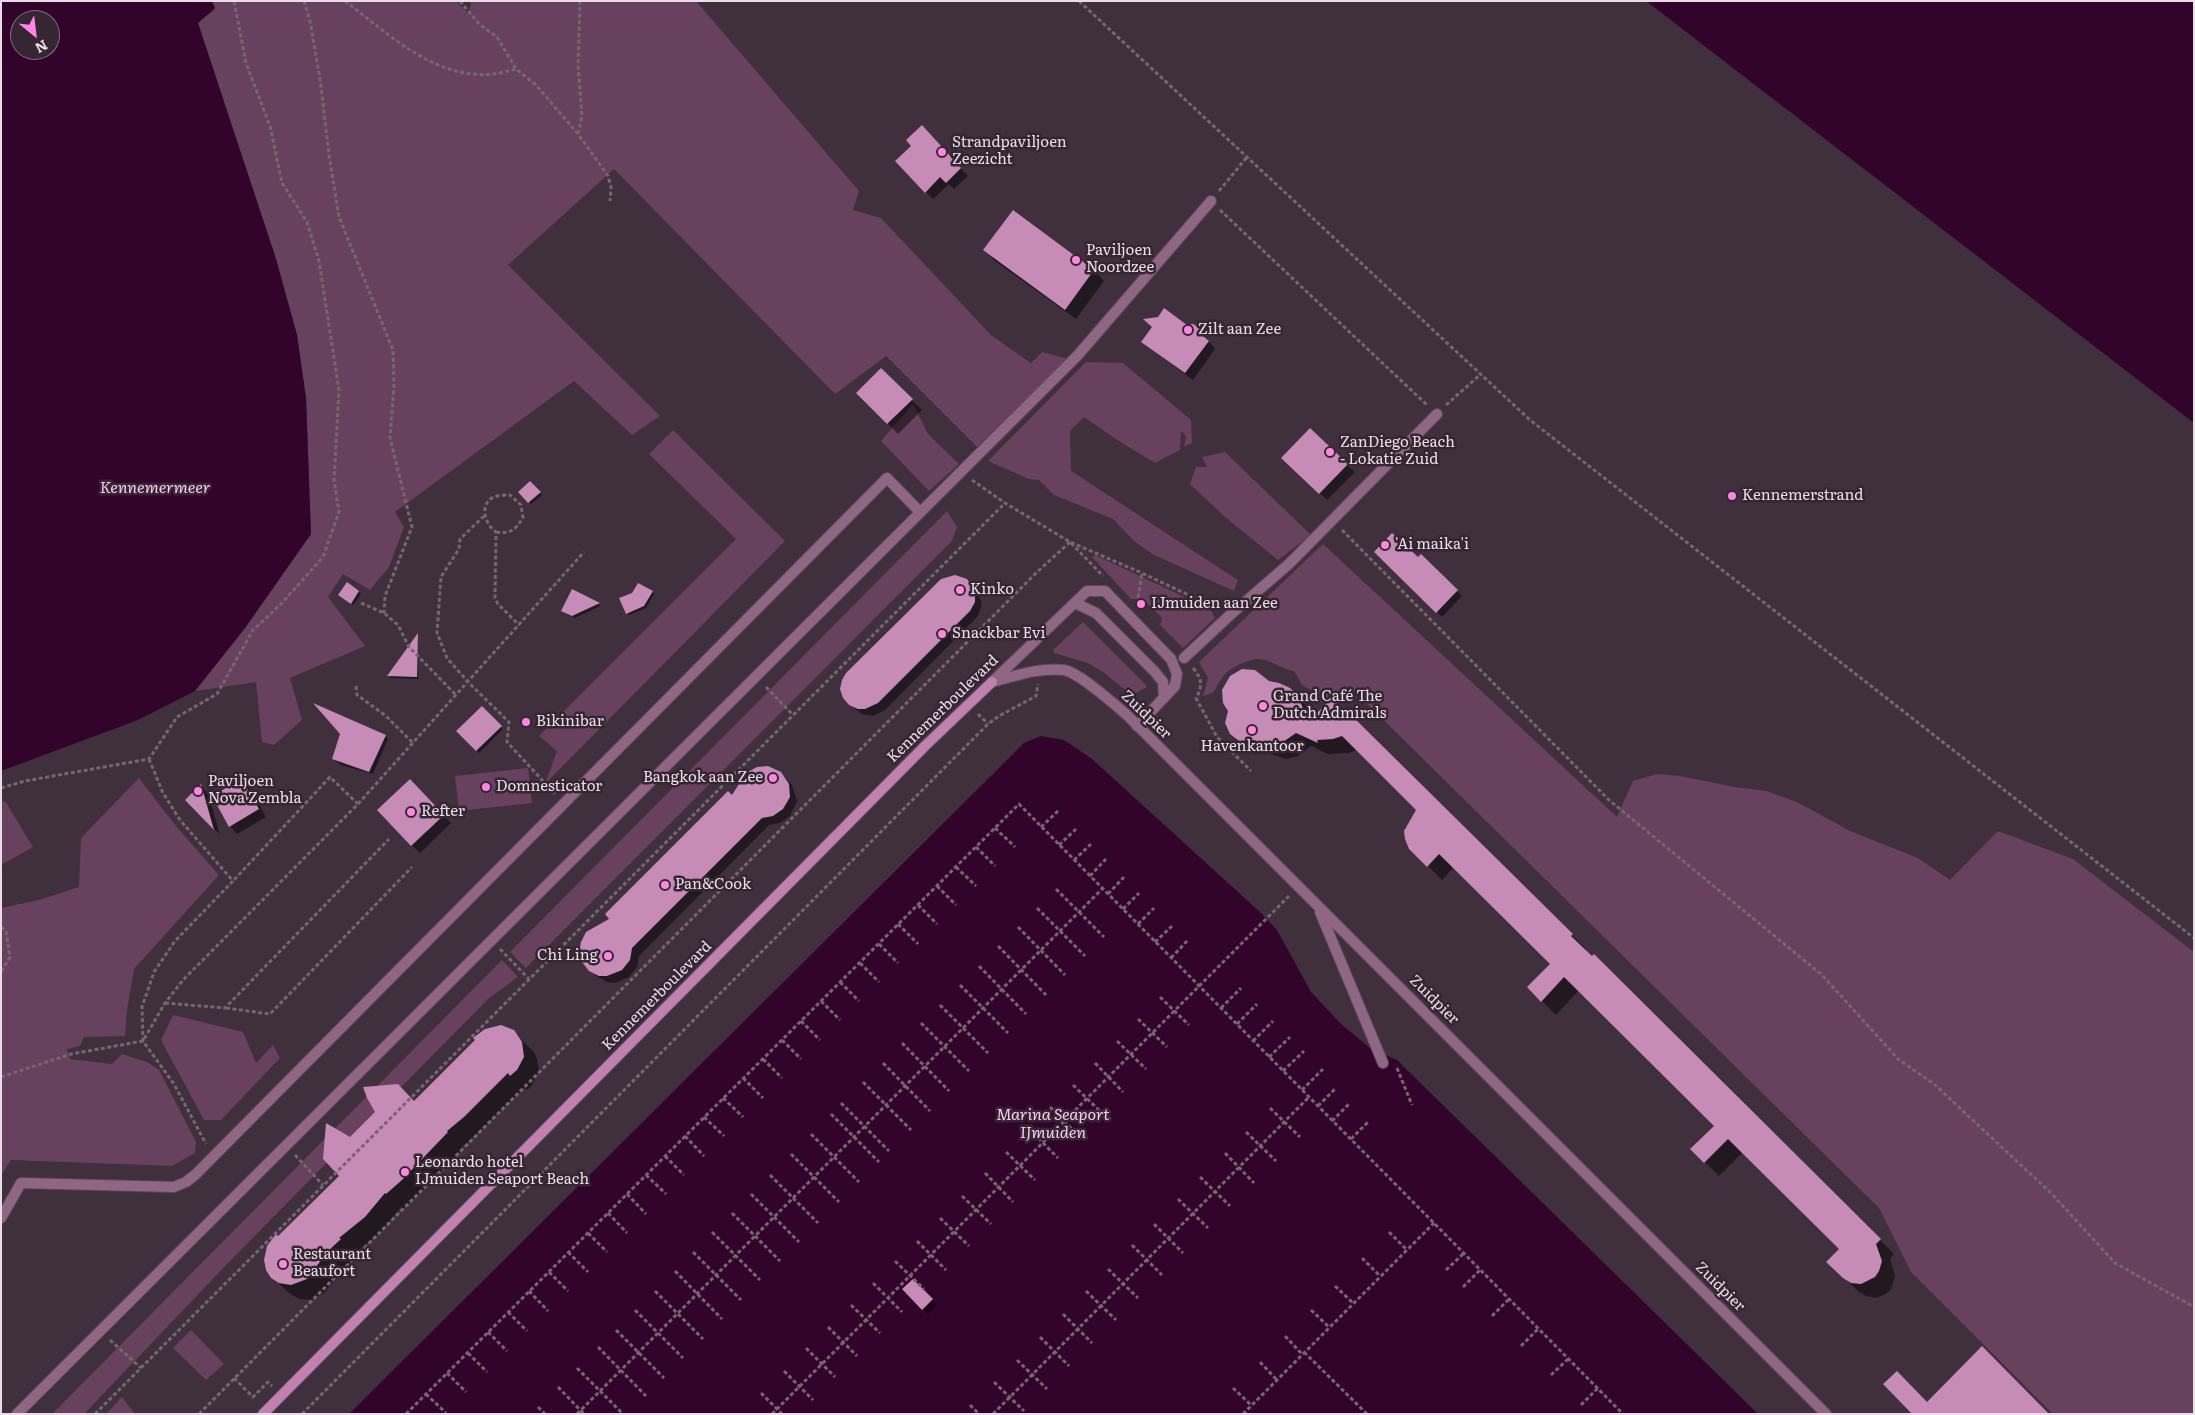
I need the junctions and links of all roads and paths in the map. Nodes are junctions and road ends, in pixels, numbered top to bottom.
1 (234, 1) edge
2 (304, 1) edge
3 (345, 1) edge
4 (460, 1) edge
5 (580, 1) edge
6 (1080, 1) edge
7 (516, 69) junction
8 (578, 134) junction
9 (1247, 157) junction
10 (610, 201) dead end
11 (1211, 201) junction
12 (1481, 374) junction
13 (1437, 414) junction
14 (961, 472) junction
15 (1005, 503) junction
16 (920, 512) junction
17 (484, 516) junction
18 (1332, 520) junction
19 (496, 532) junction
20 (1070, 542) junction
21 (584, 552) dead end
22 (1142, 573) junction
23 (1075, 602) junction
24 (361, 603) dead end
25 (1136, 610) dead end
26 (384, 613) junction
27 (1230, 615) junction
28 (519, 625) junction
29 (1184, 658) joint
30 (1040, 671) junction
31 (468, 682) junction
32 (992, 682) junction
33 (356, 686) dead end
34 (773, 694) dead end
35 (456, 695) junction
36 (1164, 698) junction
37 (978, 715) dead end
38 (793, 716) junction
39 (988, 724) junction
40 (1137, 726) junction
41 (413, 743) junction
42 (148, 759) junction
43 (1251, 771) dead end
44 (1, 788) edge
45 (565, 803) junction
46 (358, 804) junction
47 (1058, 811) dead end
48 (1041, 827) junction
49 (996, 828) junction
50 (1076, 829) dead end
51 (389, 839) dead end
52 (1091, 844) dead end
53 (1060, 845) junction
54 (976, 847) junction
55 (1015, 847) dead end
56 (1106, 859) dead end
57 (1074, 860) junction
58 (995, 866) dead end
59 (412, 867) dead end
60 (956, 867) junction
61 (1090, 876) junction
62 (1124, 878) dead end
63 (232, 881) junction
64 (937, 886) junction
65 (976, 886) dead end
66 (1056, 888) dead end
67 (1102, 889) junction
68 (1139, 893) dead end
69 (1108, 894) junction
70 (1287, 898) dead end
71 (918, 905) junction
72 (956, 905) dead end
73 (1318, 906) junction
74 (1037, 908) dead end
75 (1154, 908) dead end
76 (1123, 909) junction
77 (1079, 912) junction
78 (898, 924) junction
79 (937, 924) dead end
80 (1138, 924) junction
81 (1172, 926) dead end
82 (1, 927) edge
83 (1018, 927) dead end
84 (1060, 931) junction
85 (1104, 937) dead end
86 (2194, 938) edge
87 (1188, 940) dead end
88 (1155, 942) junction
89 (879, 944) junction
90 (918, 944) dead end
91 (998, 946) dead end
92 (1041, 950) junction
93 (1085, 956) dead end
94 (508, 958) dead end
95 (1171, 958) junction
96 (860, 963) junction
97 (898, 963) dead end
98 (979, 966) dead end
99 (1021, 970) junction
100 (1, 972) edge
101 (1066, 975) dead end
102 (530, 979) junction
103 (840, 982) junction
104 (879, 982) dead end
105 (960, 985) dead end
106 (1198, 986) junction
107 (1241, 988) dead end
108 (1002, 989) junction
109 (1046, 994) dead end
110 (1160, 997) dead end
111 (821, 1001) junction
112 (859, 1001) dead end
113 (165, 1003) junction
114 (1257, 1004) dead end
115 (940, 1005) dead end
116 (225, 1008) junction
117 (983, 1008) junction
118 (1221, 1008) junction
119 (1174, 1010) junction
120 (1026, 1014) dead end
121 (1138, 1018) dead end
122 (840, 1020) dead end
123 (801, 1021) junction
124 (1273, 1021) dead end
125 (922, 1023) dead end
126 (1237, 1024) junction
127 (1189, 1026) dead end
128 (964, 1027) junction
129 (1152, 1032) junction
130 (1008, 1033) dead end
131 (1290, 1037) dead end
132 (782, 1040) junction
133 (820, 1040) dead end
134 (143, 1041) junction
135 (1117, 1041) dead end
136 (1253, 1041) junction
137 (902, 1043) dead end
138 (945, 1046) junction
139 (1167, 1047) dead end
140 (1304, 1051) dead end
141 (988, 1053) dead end
142 (1130, 1054) junction
143 (1269, 1057) junction
144 (763, 1059) junction
145 (801, 1059) dead end
146 (883, 1063) dead end
147 (1094, 1063) dead end
148 (1383, 1063) dead end
149 (925, 1066) junction
150 (1323, 1069) dead end
151 (1146, 1070) dead end
152 (970, 1071) dead end
153 (1283, 1071) junction
154 (1108, 1076) junction
155 (1, 1077) edge
156 (743, 1078) junction
157 (782, 1078) dead end
158 (863, 1082) dead end
159 (1073, 1084) dead end
160 (906, 1086) junction
161 (1336, 1088) dead end
162 (1302, 1090) junction
163 (949, 1091) dead end
164 (1124, 1092) dead end
165 (1309, 1097) junction
166 (724, 1098) junction
167 (763, 1098) dead end
168 (1086, 1098) junction
169 (841, 1103) dead end
170 (1350, 1103) dead end
171 (886, 1106) junction
172 (1318, 1106) junction
173 (1050, 1107) dead end
174 (1270, 1108) dead end
175 (930, 1111) dead end
176 (1102, 1113) dead end
177 (831, 1114) dead end
178 (704, 1117) junction
179 (742, 1117) dead end
180 (1064, 1121) junction
181 (1332, 1121) junction
182 (1369, 1121) dead end
183 (1284, 1122) junction
184 (864, 1127) junction
185 (1029, 1129) dead end
186 (911, 1130) dead end
187 (1246, 1132) dead end
188 (811, 1134) dead end
189 (685, 1136) junction
190 (724, 1136) dead end
191 (1079, 1136) dead end
192 (854, 1137) junction
193 (1300, 1137) dead end
194 (1351, 1139) junction
195 (1042, 1142) junction
196 (1261, 1146) junction
197 (889, 1151) dead end
198 (1006, 1152) dead end
199 (1225, 1153) dead end
200 (791, 1154) dead end
201 (213, 1156) junction
202 (665, 1156) junction
203 (704, 1156) dead end
204 (834, 1157) junction
205 (1058, 1158) dead end
206 (300, 1160) dead end
207 (1276, 1161) dead end
208 (879, 1162) dead end
209 (1020, 1165) junction
210 (1239, 1168) junction
211 (984, 1173) dead end
212 (646, 1175) junction
213 (684, 1175) dead end
214 (770, 1175) dead end
215 (814, 1177) junction
216 (1200, 1177) dead end
217 (1035, 1180) dead end
218 (859, 1182) dead end
219 (1254, 1183) dead end
220 (323, 1186) junction
221 (998, 1187) junction
222 (1215, 1192) junction
223 (627, 1194) junction
224 (666, 1194) dead end
225 (752, 1194) dead end
226 (962, 1196) dead end
227 (793, 1198) junction
228 (1178, 1199) dead end
229 (839, 1202) dead end
230 (1014, 1202) dead end
231 (1230, 1206) dead end
232 (976, 1209) junction
233 (608, 1213) junction
234 (732, 1213) dead end
235 (646, 1214) dead end
236 (1193, 1214) junction
237 (1, 1218) edge
238 (775, 1218) junction
239 (940, 1218) dead end
240 (818, 1223) dead end
241 (1434, 1223) junction
242 (991, 1224) dead end
243 (1154, 1224) dead end
244 (1208, 1228) dead end
245 (954, 1231) junction
246 (627, 1232) dead end
247 (712, 1232) dead end
248 (1389, 1232) dead end
249 (588, 1233) junction
250 (755, 1236) junction
251 (1168, 1238) junction
252 (917, 1241) dead end
253 (799, 1242) dead end
254 (969, 1246) dead end
255 (1132, 1246) dead end
256 (1407, 1250) junction
257 (568, 1252) junction
258 (607, 1252) dead end
259 (693, 1252) dead end
260 (1183, 1253) dead end
261 (1464, 1253) junction
262 (930, 1254) junction
263 (736, 1255) junction
264 (1362, 1258) dead end
265 (1147, 1260) junction
266 (780, 1261) dead end
267 (895, 1261) dead end
268 (1108, 1269) dead end
269 (946, 1270) dead end
270 (1446, 1270) dead end
271 (1480, 1270) junction
272 (674, 1271) dead end
273 (549, 1272) junction
274 (588, 1272) dead end
275 (716, 1275) junction
276 (910, 1275) junction
277 (1162, 1275) dead end
278 (1380, 1276) junction
279 (760, 1280) dead end
280 (873, 1283) dead end
281 (1123, 1284) junction
282 (1335, 1286) dead end
283 (1463, 1287) dead end
284 (924, 1290) dead end
285 (529, 1291) junction
286 (568, 1291) dead end
287 (655, 1291) dead end
288 (1086, 1291) dead end
289 (698, 1294) junction
290 (888, 1298) junction
291 (1138, 1298) dead end
292 (1509, 1299) junction
293 (741, 1300) dead end
294 (1353, 1303) junction
295 (850, 1305) dead end
296 (1101, 1306) junction
297 (2194, 1307) edge
298 (635, 1310) dead end
299 (1311, 1310) dead end
300 (548, 1311) dead end
301 (508, 1312) junction
302 (902, 1312) dead end
303 (678, 1313) junction
304 (1062, 1314) dead end
305 (1492, 1316) dead end
306 (722, 1319) dead end
307 (866, 1319) junction
308 (1116, 1320) dead end
309 (828, 1327) dead end
310 (1329, 1327) junction
311 (1538, 1328) junction
312 (1078, 1329) junction
313 (616, 1330) dead end
314 (488, 1332) junction
315 (528, 1332) dead end
316 (658, 1333) junction
317 (880, 1334) dead end
318 (1284, 1336) dead end
319 (1040, 1337) dead end
320 (703, 1339) dead end
321 (843, 1342) junction
322 (1092, 1343) dead end
323 (116, 1346) dead end
324 (1521, 1346) dead end
325 (598, 1347) dead end
326 (806, 1348) dead end
327 (507, 1351) dead end
328 (1055, 1352) junction
329 (468, 1353) junction
330 (639, 1353) junction
331 (1303, 1353) junction
332 (857, 1356) dead end
333 (683, 1358) dead end
334 (1568, 1359) junction
335 (1017, 1360) dead end
336 (1260, 1362) dead end
337 (822, 1364) junction
338 (1069, 1366) dead end
339 (141, 1368) junction
340 (577, 1368) dead end
341 (621, 1371) junction
342 (784, 1371) dead end
343 (487, 1372) dead end
344 (447, 1373) junction
345 (1032, 1375) junction
346 (1551, 1375) dead end
347 (835, 1377) dead end
348 (234, 1378) junction
349 (664, 1378) dead end
350 (1277, 1380) junction
351 (268, 1382) dead end
352 (994, 1382) dead end
353 (800, 1386) junction
354 (558, 1387) dead end
355 (1233, 1388) dead end
356 (1598, 1388) junction
357 (1046, 1389) dead end
358 (601, 1391) junction
359 (466, 1392) dead end
360 (762, 1393) dead end
361 (426, 1394) junction
362 (646, 1396) dead end
363 (1010, 1397) junction
364 (813, 1400) dead end
365 (970, 1405) dead end
366 (1581, 1405) dead end
367 (1251, 1406) junction
368 (538, 1407) dead end
369 (777, 1408) junction
370 (581, 1410) junction
371 (1024, 1411) dead end
372 (446, 1413) edge
373 (17, 1414) edge
374 (95, 1414) edge
375 (198, 1414) edge
376 (263, 1414) edge
377 (302, 1414) edge
378 (406, 1414) edge
379 (544, 1414) edge
380 (577, 1414) edge
381 (584, 1414) edge
382 (623, 1414) edge
383 (772, 1414) edge
384 (782, 1414) edge
385 (979, 1414) edge
386 (993, 1414) edge
387 (1243, 1414) edge
388 (1367, 1414) edge
389 (1623, 1414) edge
390 (1826, 1414) edge

1 - 42 path
2 - 26 path
3 - 7 path
4 - 7 path
5 - 8 path
6 - 9 path
7 - 8 path
8 - 10 path
9 - 11 path
9 - 12 path
11 - 13 path
11 - 14 street
12 - 13 path
12 - 86 path
13 - 18 street
14 - 15 path
14 - 16 street
15 - 20 path
15 - 38 path
16 - 45 street
16 - 373 street
17 - 19 path
17 - 19 path
17 - 31 path
18 - 27 street
18 - 297 path
19 - 28 path
20 - 22 path
20 - 348 path
21 - 28 path
22 - 25 path
22 - 27 path
23 - 32 street, Kennemerboulevard
23 - 36 street
23 - 36 street, Kennemerboulevard
24 - 26 path
26 - 35 path
27 - 29 street
28 - 31 path
29 - 43 path
30 - 32 street, Zuidpier
30 - 39 path
30 - 40 street, Zuidpier
31 - 35 path
31 - 45 path
32 - 376 street, Kennemerboulevard
33 - 41 path
34 - 38 path
35 - 41 path
36 - 40 street, Kennemerboulevard
37 - 39 path
38 - 102 path
39 - 377 path
40 - 73 street, Zuidpier
41 - 46 path
42 - 44 path
42 - 63 path
45 - 201 street
46 - 63 path
46 - 113 path
47 - 48 path
48 - 49 path
48 - 53 path
49 - 54 path
49 - 55 path
50 - 53 path
51 - 116 path
52 - 57 path
53 - 57 path
54 - 58 path
54 - 60 path
56 - 61 path
57 - 61 path
59 - 116 path
60 - 64 path
60 - 65 path
61 - 67 path
62 - 69 path
63 - 134 path
64 - 71 path
64 - 72 path
66 - 77 path
67 - 69 path
67 - 77 path
68 - 76 path
69 - 76 path
70 - 106 path
71 - 78 path
71 - 79 path
73 - 148 street
73 - 390 street, Zuidpier
74 - 84 path
75 - 80 path
76 - 80 path
77 - 84 path
77 - 85 path
78 - 89 path
78 - 90 path
80 - 88 path
81 - 88 path
82 - 100 path
83 - 92 path
84 - 92 path
84 - 93 path
87 - 95 path
88 - 95 path
89 - 96 path
89 - 97 path
91 - 99 path
92 - 99 path
92 - 101 path
94 - 102 path
95 - 106 path
96 - 103 path
96 - 104 path
98 - 108 path
99 - 108 path
99 - 109 path
102 - 220 path
103 - 111 path
103 - 112 path
105 - 117 path
106 - 118 path
106 - 119 path
107 - 118 path
108 - 117 path
108 - 120 path
110 - 119 path
111 - 122 path
111 - 123 path
113 - 116 path
113 - 134 path
114 - 126 path
115 - 128 path
117 - 128 path
117 - 130 path
118 - 126 path
119 - 127 path
119 - 129 path
121 - 129 path
123 - 132 path
123 - 133 path
124 - 136 path
125 - 138 path
126 - 136 path
128 - 138 path
128 - 141 path
129 - 139 path
129 - 142 path
131 - 143 path
132 - 144 path
132 - 145 path
134 - 155 path
134 - 201 path
135 - 142 path
136 - 143 path
137 - 149 path
138 - 149 path
138 - 152 path
140 - 153 path
142 - 151 path
142 - 154 path
143 - 153 path
144 - 156 path
144 - 157 path
146 - 160 path
147 - 154 path
149 - 160 path
149 - 163 path
150 - 162 path
153 - 162 path
154 - 164 path
154 - 168 path
156 - 166 path
156 - 167 path
158 - 171 path
159 - 168 path
160 - 171 path
160 - 175 path
161 - 172 path
162 - 165 path
165 - 172 path
165 - 183 path
166 - 178 path
166 - 179 path
168 - 176 path
168 - 180 path
169 - 184 path
170 - 181 path
171 - 184 path
171 - 186 path
172 - 181 path
173 - 180 path
174 - 183 path
177 - 192 path
178 - 189 path
178 - 190 path
180 - 191 path
180 - 195 path
181 - 194 path
182 - 194 path
183 - 193 path
183 - 196 path
184 - 192 path
184 - 197 path
185 - 195 path
187 - 196 path
188 - 204 path
189 - 202 path
189 - 203 path
192 - 204 path
192 - 208 path
194 - 241 path
195 - 205 path
195 - 209 path
196 - 207 path
196 - 210 path
198 - 209 path
199 - 210 path
200 - 215 path
201 - 237 street
202 - 212 path
202 - 213 path
204 - 215 path
204 - 218 path
206 - 220 path
209 - 217 path
209 - 221 path
210 - 219 path
210 - 222 path
211 - 221 path
212 - 223 path
212 - 224 path
214 - 227 path
215 - 227 path
215 - 229 path
216 - 222 path
220 - 339 path
221 - 230 path
221 - 232 path
222 - 231 path
222 - 236 path
223 - 233 path
223 - 235 path
225 - 238 path
226 - 232 path
227 - 238 path
227 - 240 path
228 - 236 path
232 - 242 path
232 - 245 path
233 - 246 path
233 - 249 path
234 - 250 path
236 - 244 path
236 - 251 path
238 - 250 path
238 - 253 path
239 - 245 path
241 - 256 path
241 - 261 path
243 - 251 path
245 - 254 path
245 - 262 path
247 - 263 path
248 - 256 path
249 - 257 path
249 - 258 path
250 - 263 path
250 - 266 path
251 - 260 path
251 - 265 path
252 - 262 path
255 - 265 path
256 - 278 path
257 - 273 path
257 - 274 path
259 - 275 path
261 - 270 path
261 - 271 path
262 - 269 path
262 - 276 path
263 - 275 path
263 - 279 path
264 - 278 path
265 - 277 path
265 - 281 path
267 - 276 path
268 - 281 path
271 - 283 path
271 - 292 path
272 - 289 path
273 - 285 path
273 - 286 path
275 - 289 path
275 - 293 path
276 - 284 path
276 - 290 path
278 - 294 path
280 - 290 path
281 - 291 path
281 - 296 path
282 - 294 path
285 - 300 path
285 - 301 path
287 - 303 path
288 - 296 path
289 - 303 path
289 - 306 path
290 - 302 path
290 - 307 path
292 - 305 path
292 - 311 path
294 - 310 path
295 - 307 path
296 - 308 path
296 - 312 path
298 - 316 path
299 - 310 path
301 - 314 path
301 - 315 path
303 - 316 path
303 - 320 path
304 - 312 path
307 - 317 path
307 - 321 path
309 - 321 path
310 - 331 path
311 - 324 path
311 - 334 path
312 - 322 path
312 - 328 path
313 - 330 path
314 - 327 path
314 - 329 path
316 - 330 path
316 - 333 path
318 - 331 path
319 - 328 path
321 - 332 path
321 - 337 path
323 - 339 path
325 - 341 path
326 - 337 path
328 - 338 path
328 - 345 path
329 - 343 path
329 - 344 path
330 - 341 path
330 - 349 path
331 - 350 path
331 - 388 path
334 - 346 path
334 - 356 path
335 - 345 path
336 - 350 path
337 - 347 path
337 - 353 path
339 - 374 path
340 - 358 path
341 - 358 path
341 - 362 path
342 - 353 path
344 - 359 path
344 - 361 path
345 - 357 path
345 - 363 path
348 - 351 path
348 - 375 path
350 - 367 path
352 - 363 path
353 - 364 path
353 - 369 path
354 - 370 path
355 - 367 path
356 - 366 path
356 - 389 path
358 - 370 path
358 - 382 path
360 - 369 path
361 - 372 path
361 - 378 path
363 - 371 path
363 - 386 path
365 - 385 path
367 - 387 path
368 - 379 path
369 - 383 path
369 - 384 path
370 - 380 path
370 - 381 path

